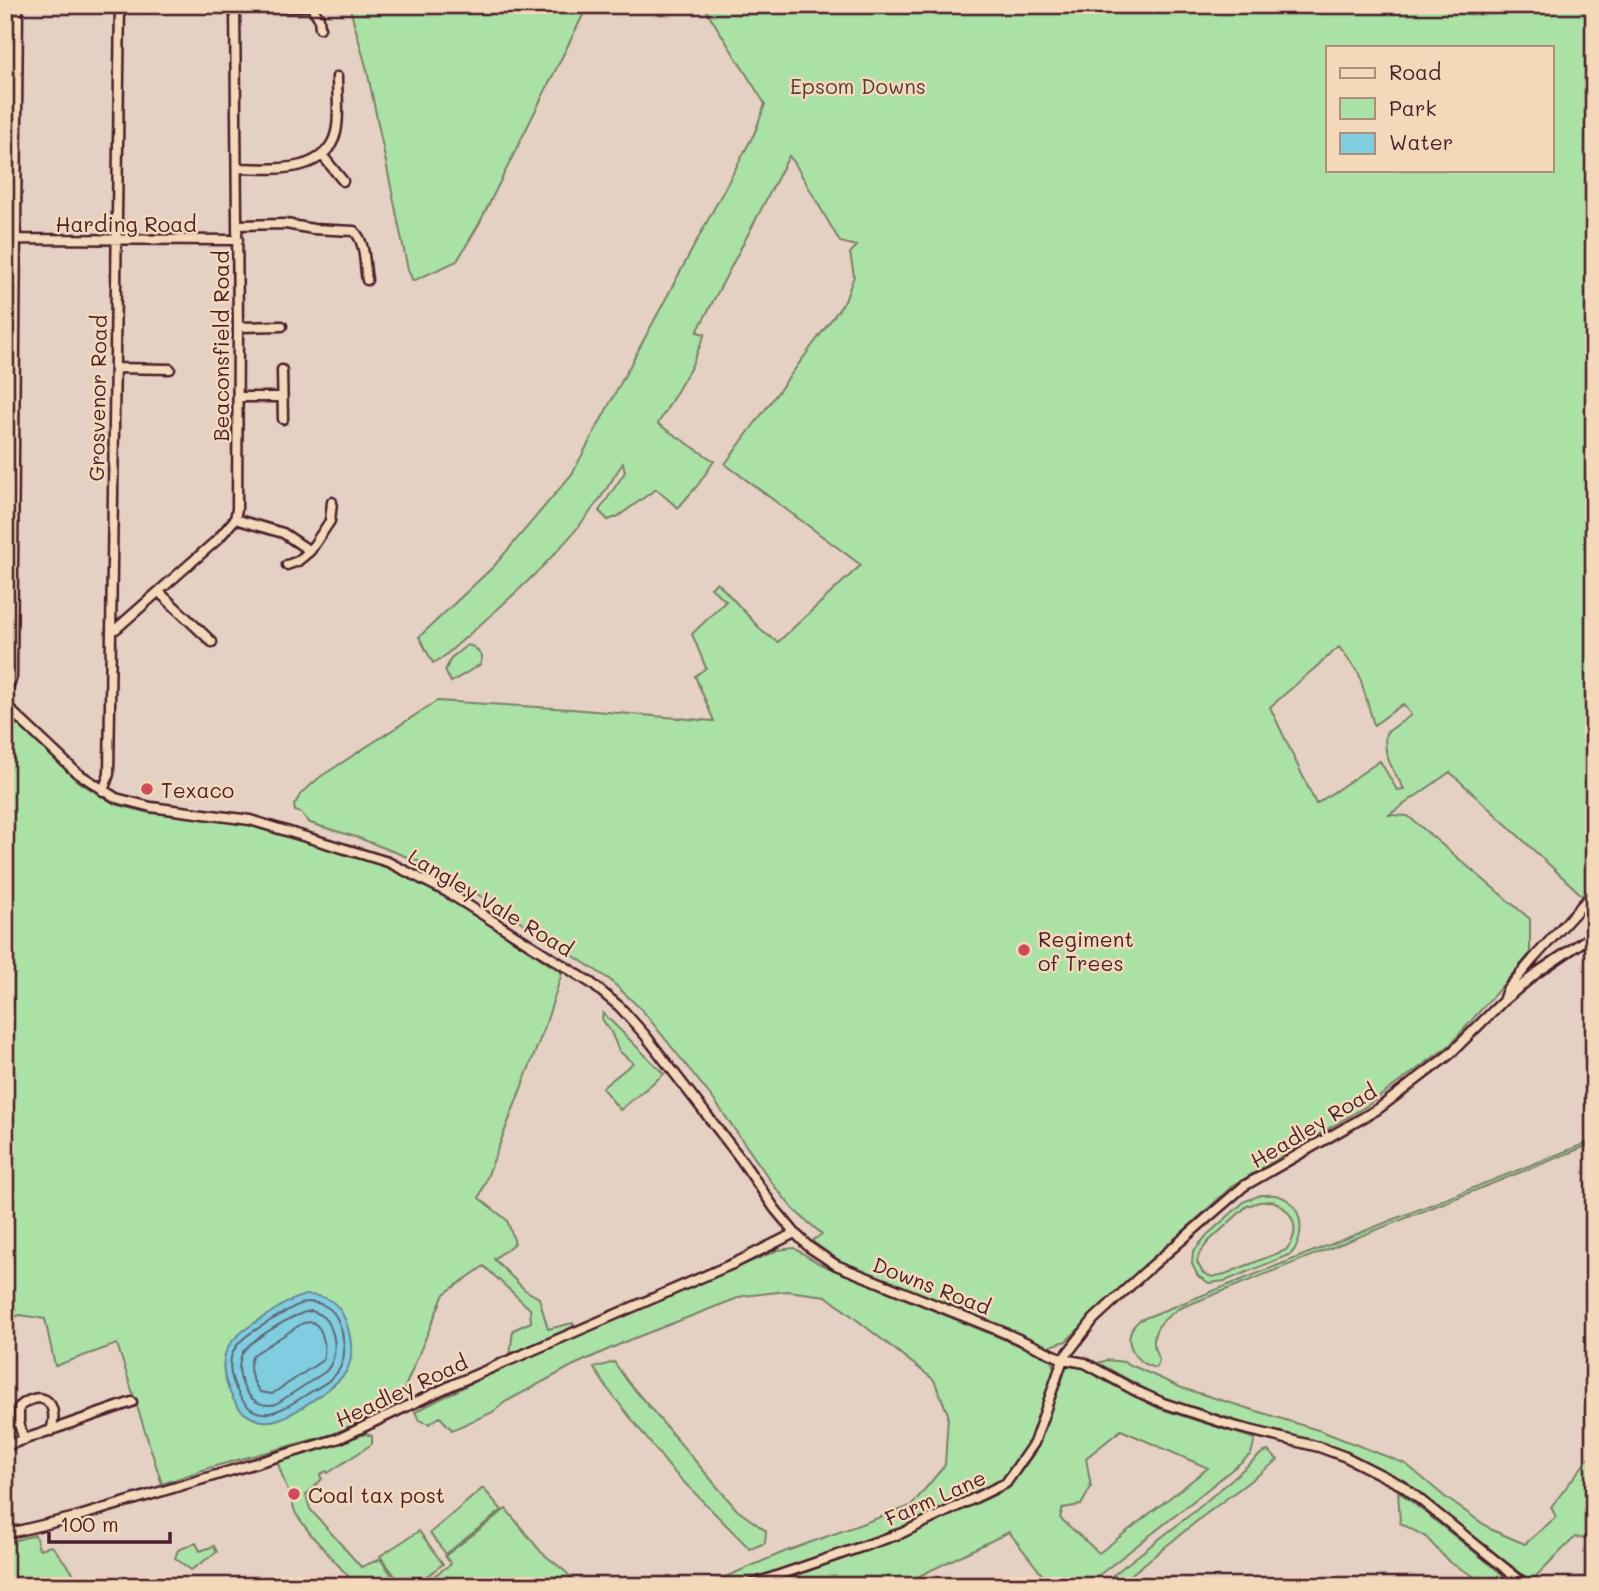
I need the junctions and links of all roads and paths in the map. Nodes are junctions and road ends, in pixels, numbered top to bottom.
1 (18, 5) edge
2 (120, 5) edge
3 (234, 7) edge
4 (320, 28) dead end
5 (337, 77) dead end
6 (322, 155) junction
7 (237, 168) junction
8 (344, 181) dead end
9 (237, 225) junction
10 (15, 239) junction
11 (117, 240) junction
12 (238, 240) junction
13 (367, 280) dead end
14 (282, 326) dead end
15 (238, 327) junction
16 (115, 369) junction
17 (170, 369) dead end
18 (282, 370) dead end
19 (238, 397) junction
20 (282, 397) junction
21 (283, 419) dead end
22 (332, 502) dead end
23 (235, 519) junction
24 (310, 551) junction
25 (288, 565) dead end
26 (159, 592) junction
27 (111, 629) junction
28 (212, 642) dead end
29 (5, 695) edge
30 (5, 705) edge
31 (103, 791) junction
32 (1594, 892) edge
33 (1594, 934) edge
34 (1503, 1001) junction
35 (795, 1233) junction
36 (1063, 1359) junction
37 (132, 1402) dead end
38 (51, 1431) junction
39 (24, 1440) junction
40 (5, 1446) edge
41 (5, 1534) edge
42 (747, 1586) edge
43 (1527, 1586) edge

1 - 10 street
2 - 11 street, Grosvenor Road
3 - 4 street
3 - 7 street, Beaconsfield Road
5 - 6 street
6 - 7 street
6 - 8 street
7 - 9 street, Beaconsfield Road
9 - 12 street, Beaconsfield Road
9 - 13 street
10 - 11 street, Harding Road
10 - 29 street
11 - 12 street, Harding Road
11 - 16 street, Grosvenor Road
12 - 15 street, Beaconsfield Road
14 - 15 street
15 - 19 street, Beaconsfield Road
16 - 17 street
16 - 27 street, Grosvenor Road
18 - 20 street
19 - 20 street
19 - 23 street, Beaconsfield Road
20 - 21 street
22 - 24 street
23 - 24 street
23 - 26 street
24 - 25 street
26 - 27 street
26 - 28 street
27 - 31 street, Grosvenor Road
30 - 31 street, Langley Vale Road
31 - 35 street, Langley Vale Road
32 - 34 street
33 - 34 street, Headley Road
34 - 36 street, Headley Road
35 - 36 street, Downs Road
35 - 41 street, Headley Road
36 - 42 street, Farm Lane
36 - 43 street, Downs Road
37 - 38 street
38 - 39 street
38 - 39 street
39 - 40 street

